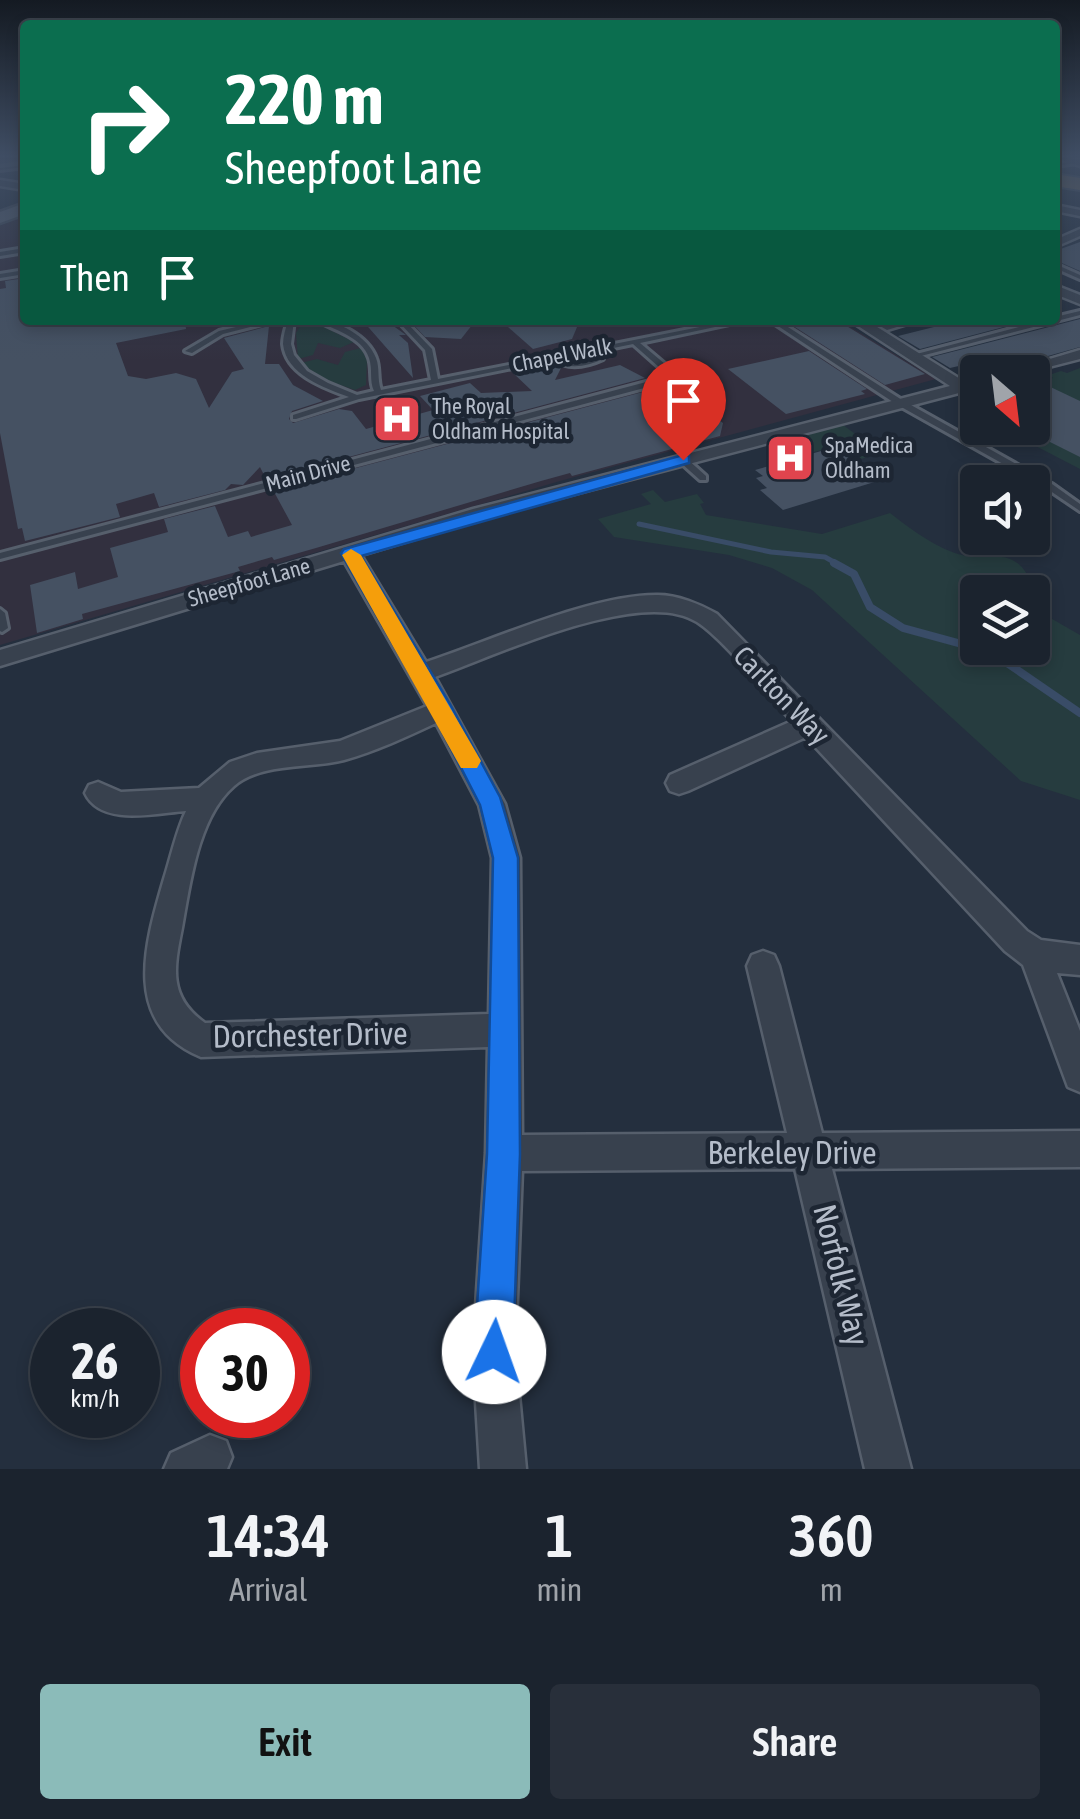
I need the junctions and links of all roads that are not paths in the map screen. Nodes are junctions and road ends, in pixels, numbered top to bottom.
1 (1078, 225) edge
2 (1060, 246) edge
3 (229, 325) edge
4 (251, 325) edge
5 (290, 325) edge
6 (328, 325) edge
7 (405, 325) edge
8 (679, 325) edge
9 (719, 325) edge
10 (780, 325) edge
11 (864, 325) edge
12 (891, 325) edge
13 (1034, 325) edge
14 (887, 326) dead end
15 (232, 329) junction
16 (688, 331) junction
17 (633, 341) junction
18 (189, 352) dead end
19 (1080, 354) edge
20 (552, 356) junction
21 (913, 356) junction
22 (599, 359) dead end
23 (1050, 362) edge
24 (960, 380) edge
25 (435, 381) junction
26 (960, 387) edge
27 (380, 394) junction
28 (358, 396) junction
29 (899, 402) junction
30 (296, 417) dead end
31 (683, 460) junction
32 (703, 478) dead end
33 (1080, 508) edge
34 (0, 553) edge
35 (350, 553) junction
36 (0, 614) edge
37 (2, 628) edge
38 (0, 658) edge
39 (421, 673) junction
40 (442, 710) junction
41 (810, 724) junction
42 (679, 783) dead end
43 (98, 794) dead end
44 (205, 799) junction
45 (1035, 954) junction
46 (1080, 960) edge
47 (763, 966) dead end
48 (503, 1030) junction
49 (1080, 1075) edge
50 (1080, 1149) edge
51 (504, 1154) junction
52 (811, 1154) junction
53 (502, 1469) edge
54 (888, 1469) edge

1 - 2 street
3 - 15 lane
4 - 15 lane
5 - 28 lane
6 - 27 lane
7 - 25 lane
8 - 16 lane
9 - 16 lane, Chapel Walk
10 - 29 lane
11 - 21 street
12 - 14 street
13 - 21 lane
15 - 18 lane
16 - 17 lane, Chapel Walk
17 - 20 lane, Chapel Walk
17 - 34 lane, Main Drive
19 - 23 street
20 - 22 lane
20 - 25 lane, Chapel Walk
21 - 24 street
25 - 27 lane, Chapel Walk
26 - 29 street, Sheepfoot Lane
27 - 28 lane, Chapel Walk
28 - 30 lane
29 - 31 street, Sheepfoot Lane
29 - 33 lane
31 - 32 lane
31 - 35 street, Sheepfoot Lane
35 - 38 street, Sheepfoot Lane
35 - 39 street
36 - 37 lane
39 - 40 street
39 - 41 street, Carlton Way
40 - 44 street, Dorchester Drive
40 - 48 street
41 - 42 street
41 - 45 street, Carlton Way
43 - 44 street
44 - 48 street, Dorchester Drive
45 - 46 street
45 - 49 street
47 - 52 street, Norfolk Way
48 - 51 street
50 - 52 street, Berkeley Drive
51 - 52 street, Berkeley Drive
51 - 53 street
52 - 54 street, Norfolk Way

